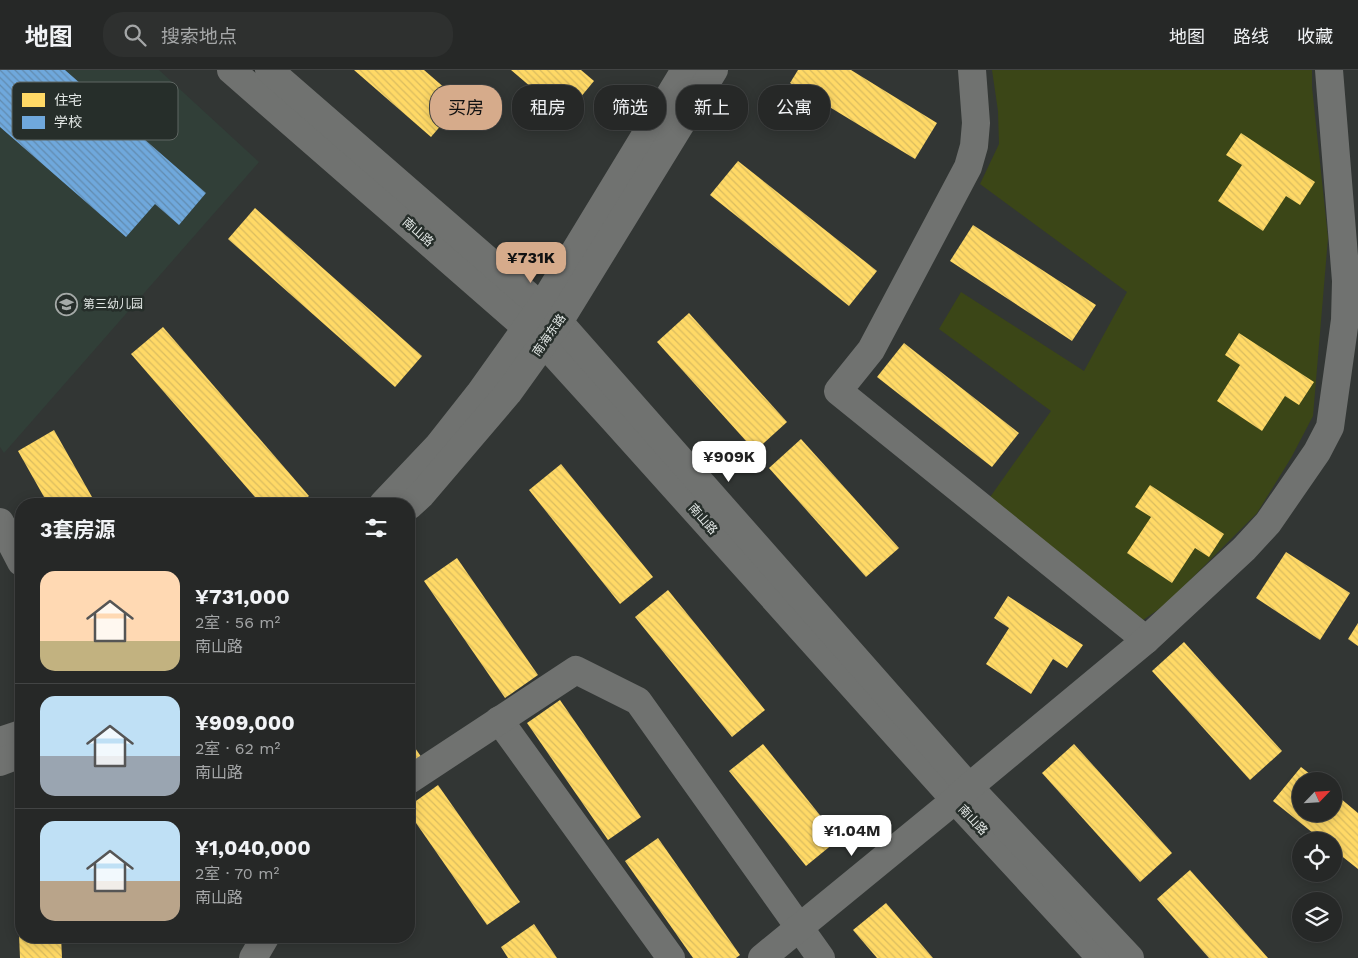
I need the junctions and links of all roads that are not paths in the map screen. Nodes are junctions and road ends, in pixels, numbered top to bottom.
1 (230, 70) edge
2 (269, 70) edge
3 (685, 70) edge
4 (714, 70) edge
5 (972, 70) edge
6 (1329, 70) edge
7 (543, 325) junction
8 (389, 498) edge
9 (415, 500) edge
10 (0, 522) edge
11 (15, 551) edge
12 (1146, 640) junction
13 (499, 720) junction
14 (15, 736) edge
15 (0, 741) edge
16 (15, 756) edge
17 (0, 762) edge
18 (415, 776) edge
19 (962, 794) junction
20 (799, 928) junction
21 (262, 943) edge
22 (253, 958) edge
23 (671, 958) edge
24 (762, 958) edge
25 (821, 958) edge
26 (1101, 958) edge
27 (1130, 958) edge

1 - 7 street, 南山路
2 - 7 street, 南山路
3 - 7 street, 南海东路
4 - 7 street, 南海东路
5 - 12 street
6 - 12 street
7 - 8 street, 南海东路
7 - 9 street, 南海东路
7 - 19 street, 南山路
10 - 11 street
12 - 19 street
13 - 18 street
13 - 20 street
13 - 23 street
14 - 15 street
16 - 17 street
19 - 20 street
19 - 26 street, 南山路
19 - 27 street, 南山路
20 - 24 street
20 - 25 street
21 - 22 street

